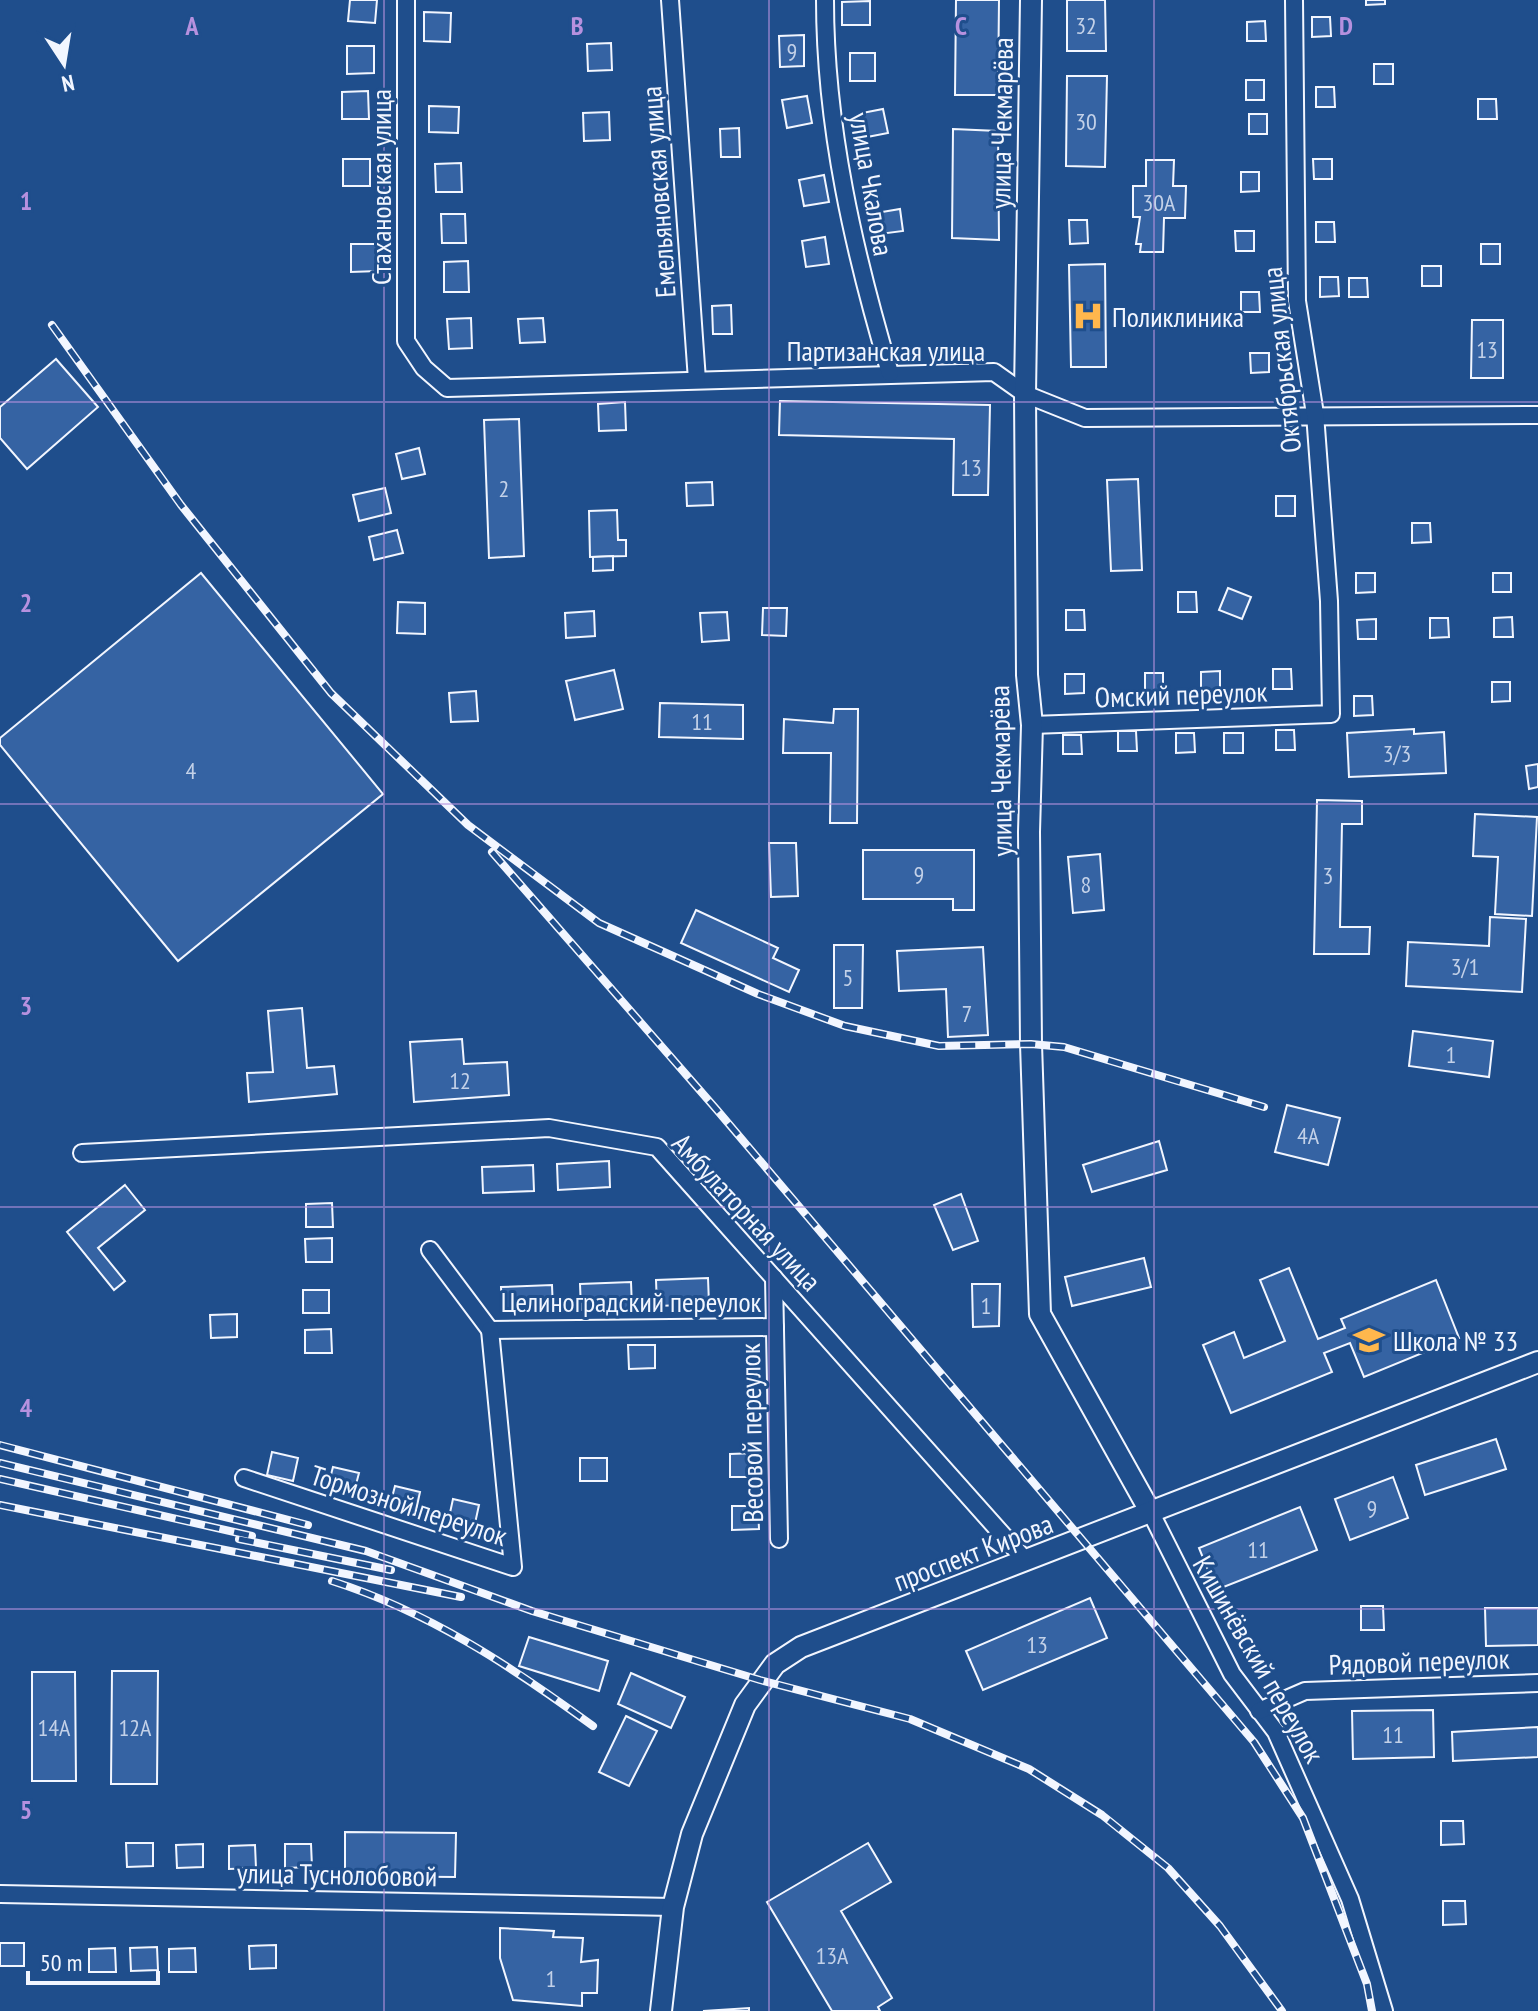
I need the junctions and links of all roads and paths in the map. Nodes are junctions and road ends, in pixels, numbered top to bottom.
1 (406, 0) edge
2 (670, 0) edge
3 (825, 0) edge
4 (1031, 0) edge
5 (1294, 0) edge
6 (424, 368) joint
7 (890, 373) junction
8 (697, 380) junction
9 (1025, 394) junction
10 (1315, 414) junction
11 (1538, 415) edge
12 (1331, 714) joint
13 (1032, 725) junction
14 (82, 1153) dead end
15 (430, 1250) dead end
16 (774, 1278) junction
17 (775, 1327) junction
18 (490, 1330) junction
19 (1538, 1362) edge
20 (244, 1478) dead end
21 (1151, 1513) junction
22 (779, 1539) dead end
23 (1026, 1561) junction
24 (1538, 1683) edge
25 (1259, 1711) junction
26 (0, 1894) edge
27 (673, 1907) junction
28 (661, 2011) edge
29 (1384, 2011) edge

1 - 6 street, Стахановская улица
2 - 8 street, Емельяновская улица
3 - 7 street, улица Чкалова
4 - 9 street, улица Чекмарёва
5 - 10 street, Октябрьская улица
6 - 8 street, Партизанская улица
7 - 8 street, Партизанская улица
7 - 9 street, Партизанская улица
9 - 10 street, Партизанская улица
9 - 13 street, улица Чекмарёва
10 - 11 street, Партизанская улица
10 - 12 street, Октябрьская улица
12 - 13 street, Омский переулок
13 - 21 street, улица Чекмарёва
14 - 16 street, Амбулаторная улица
15 - 18 street, Целиноградский переулок
16 - 17 street, Весовой переулок
16 - 23 street, Амбулаторная улица
17 - 18 street, Целиноградский переулок
17 - 22 street, Весовой переулок
18 - 20 street, Тормозной переулок
19 - 21 street, проспект Кирова
21 - 23 street, проспект Кирова
21 - 25 street, Кишинёвский переулок
23 - 27 street, проспект Кирова
24 - 25 street, Рядовой переулок
25 - 29 street, Кишинёвский переулок
26 - 27 street, улица Туснолобовой
27 - 28 street, проспект Кирова

